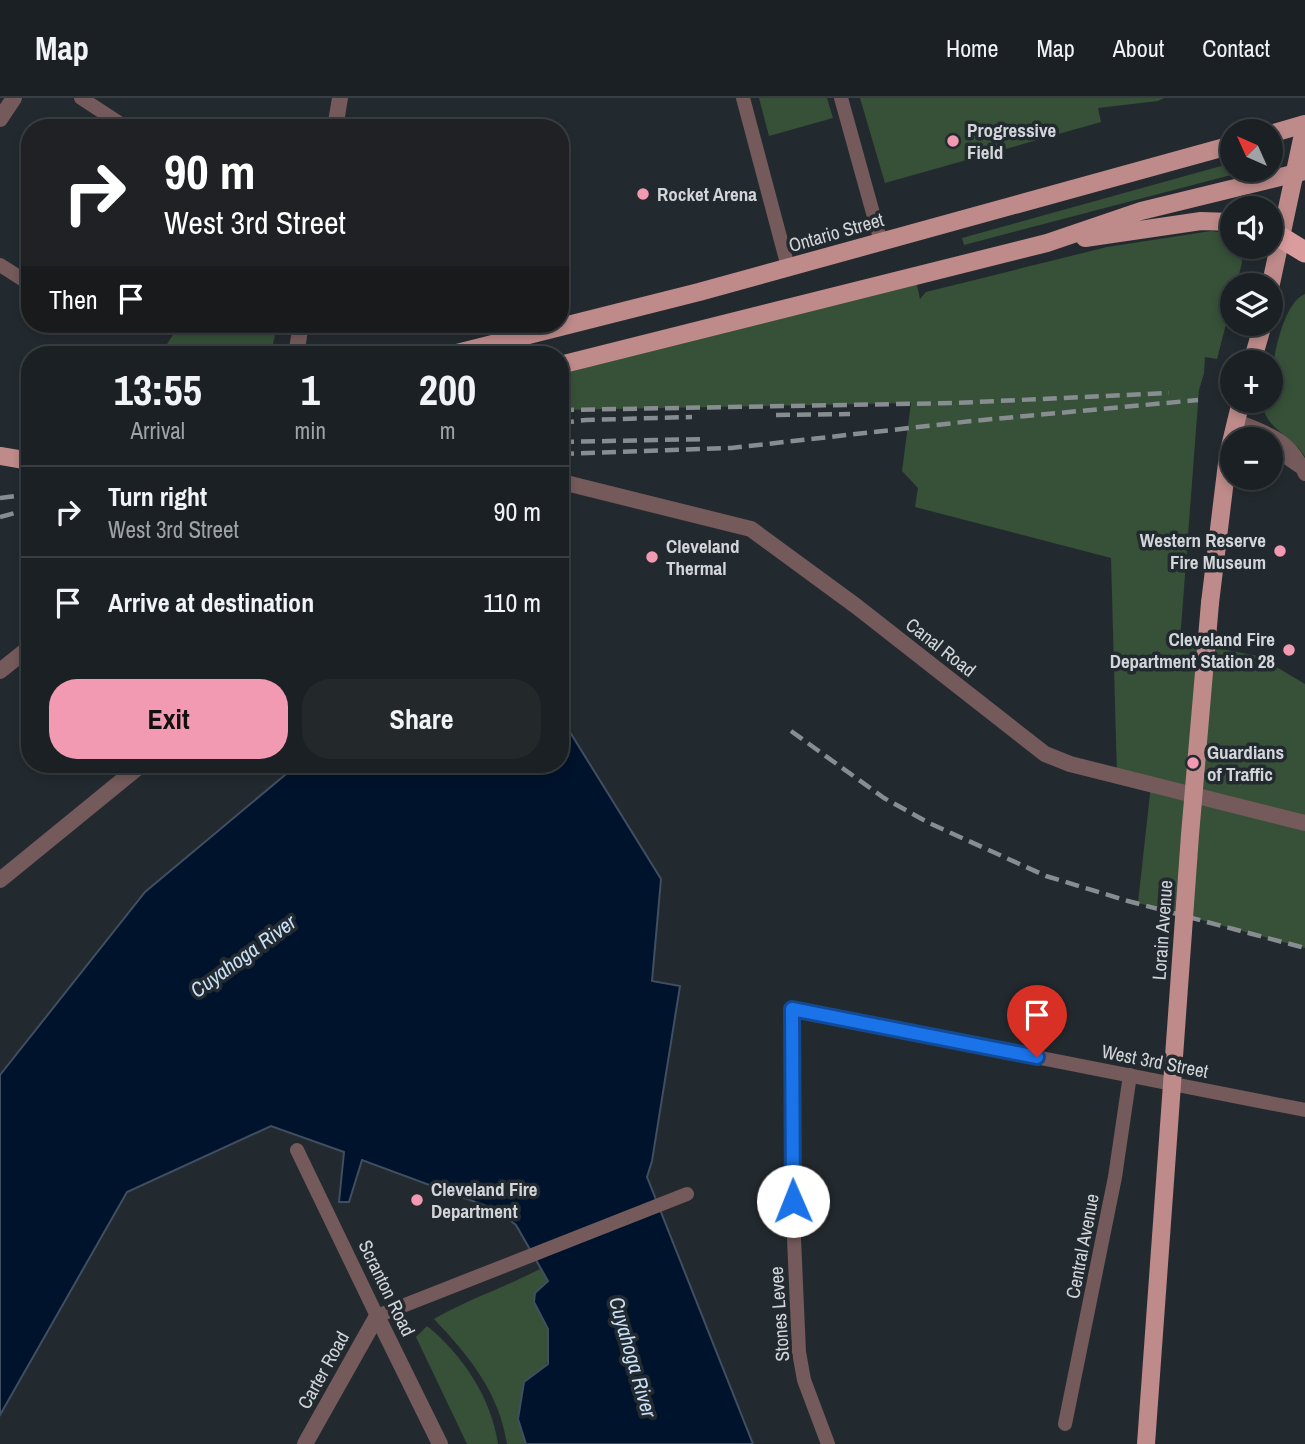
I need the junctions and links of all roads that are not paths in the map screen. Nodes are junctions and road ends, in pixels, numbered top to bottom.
1 (14, 98) edge
2 (81, 98) edge
3 (340, 98) edge
4 (743, 98) edge
5 (841, 98) edge
6 (0, 119) edge
7 (113, 119) edge
8 (336, 119) edge
9 (1305, 125) edge
10 (1283, 131) edge
11 (1220, 148) edge
12 (1300, 172) edge
13 (1283, 217) edge
14 (1220, 222) edge
15 (1283, 240) edge
16 (881, 242) junction
17 (1047, 243) junction
18 (1305, 252) edge
19 (0, 265) edge
20 (788, 267) junction
21 (21, 278) edge
22 (569, 325) edge
23 (536, 333) edge
24 (485, 346) edge
25 (569, 363) edge
26 (1237, 413) edge
27 (1235, 420) junction
28 (1234, 427) edge
29 (0, 456) edge
30 (1283, 457) edge
31 (21, 460) edge
32 (1304, 471) edge
33 (569, 484) edge
34 (1227, 490) edge
35 (21, 654) edge
36 (0, 671) edge
37 (131, 773) edge
38 (1305, 823) edge
39 (0, 880) edge
40 (792, 1009) joint
41 (1130, 1075) junction
42 (1305, 1110) edge
43 (297, 1150) dead end
44 (687, 1194) dead end
45 (377, 1316) junction
46 (1065, 1424) dead end
47 (305, 1444) edge
48 (440, 1444) edge
49 (828, 1444) edge
50 (1146, 1444) edge

1 - 6 street
2 - 7 street
3 - 8 street
4 - 20 street
5 - 16 street
9 - 10 main road
9 - 12 main road
11 - 16 main road, Ontario Street
12 - 13 main road
12 - 17 main road
14 - 17 main road
15 - 18 highway
16 - 20 main road, Ontario Street
17 - 25 main road
19 - 21 street
20 - 22 main road, Ontario Street
23 - 24 main road, Ontario Street
26 - 27 main road, Lorain Avenue
27 - 28 main road, Lorain Avenue
27 - 32 street
29 - 31 main road
30 - 32 street
33 - 38 street, Canal Road
34 - 50 main road, Lorain Avenue, bridge
35 - 36 street
37 - 39 street
40 - 41 street, West 3rd Street
40 - 49 street, Stones Levee
41 - 42 street, West 3rd Street
41 - 46 street, Central Avenue
43 - 45 street, Scranton Road
44 - 45 street
45 - 47 street, Carter Road
45 - 48 street, Scranton Road

